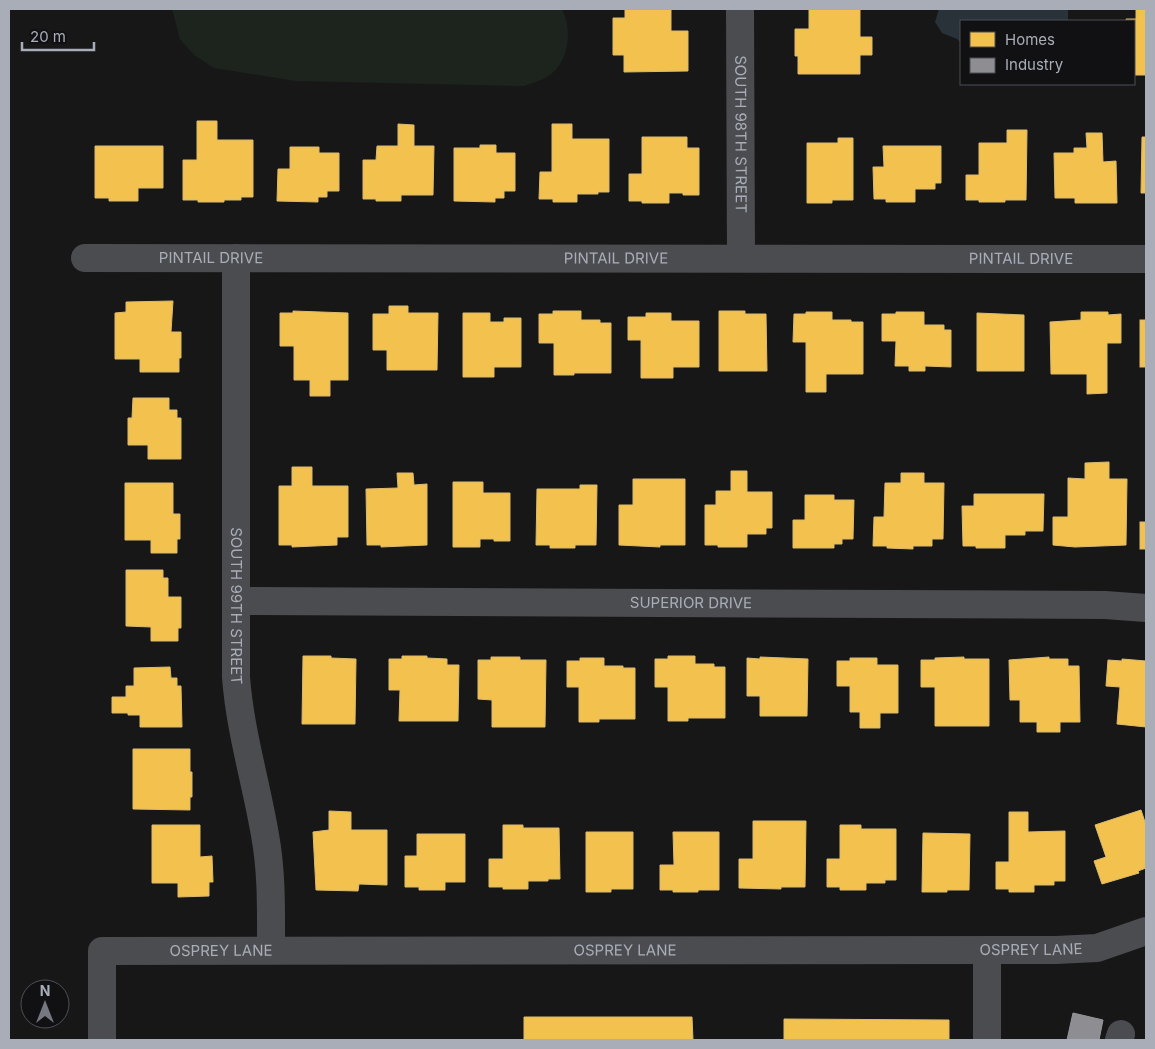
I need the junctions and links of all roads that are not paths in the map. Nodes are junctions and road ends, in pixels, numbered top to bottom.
1 (740, 9) edge
2 (85, 258) dead end
3 (236, 258) junction
4 (741, 258) junction
5 (1146, 259) edge
6 (236, 601) junction
7 (1146, 608) edge
8 (1146, 931) edge
9 (271, 949) junction
10 (986, 950) junction
11 (102, 1040) edge
12 (987, 1040) edge

1 - 4 street, SOUTH 98TH STREET
2 - 3 street, PINTAIL DRIVE
3 - 4 street, PINTAIL DRIVE
3 - 6 street, SOUTH 99TH STREET
4 - 5 street, PINTAIL DRIVE
6 - 7 street, SUPERIOR DRIVE
6 - 9 street, SOUTH 99TH STREET
8 - 10 street, OSPREY LANE
9 - 10 street, OSPREY LANE
9 - 11 street, OSPREY LANE
10 - 12 street

